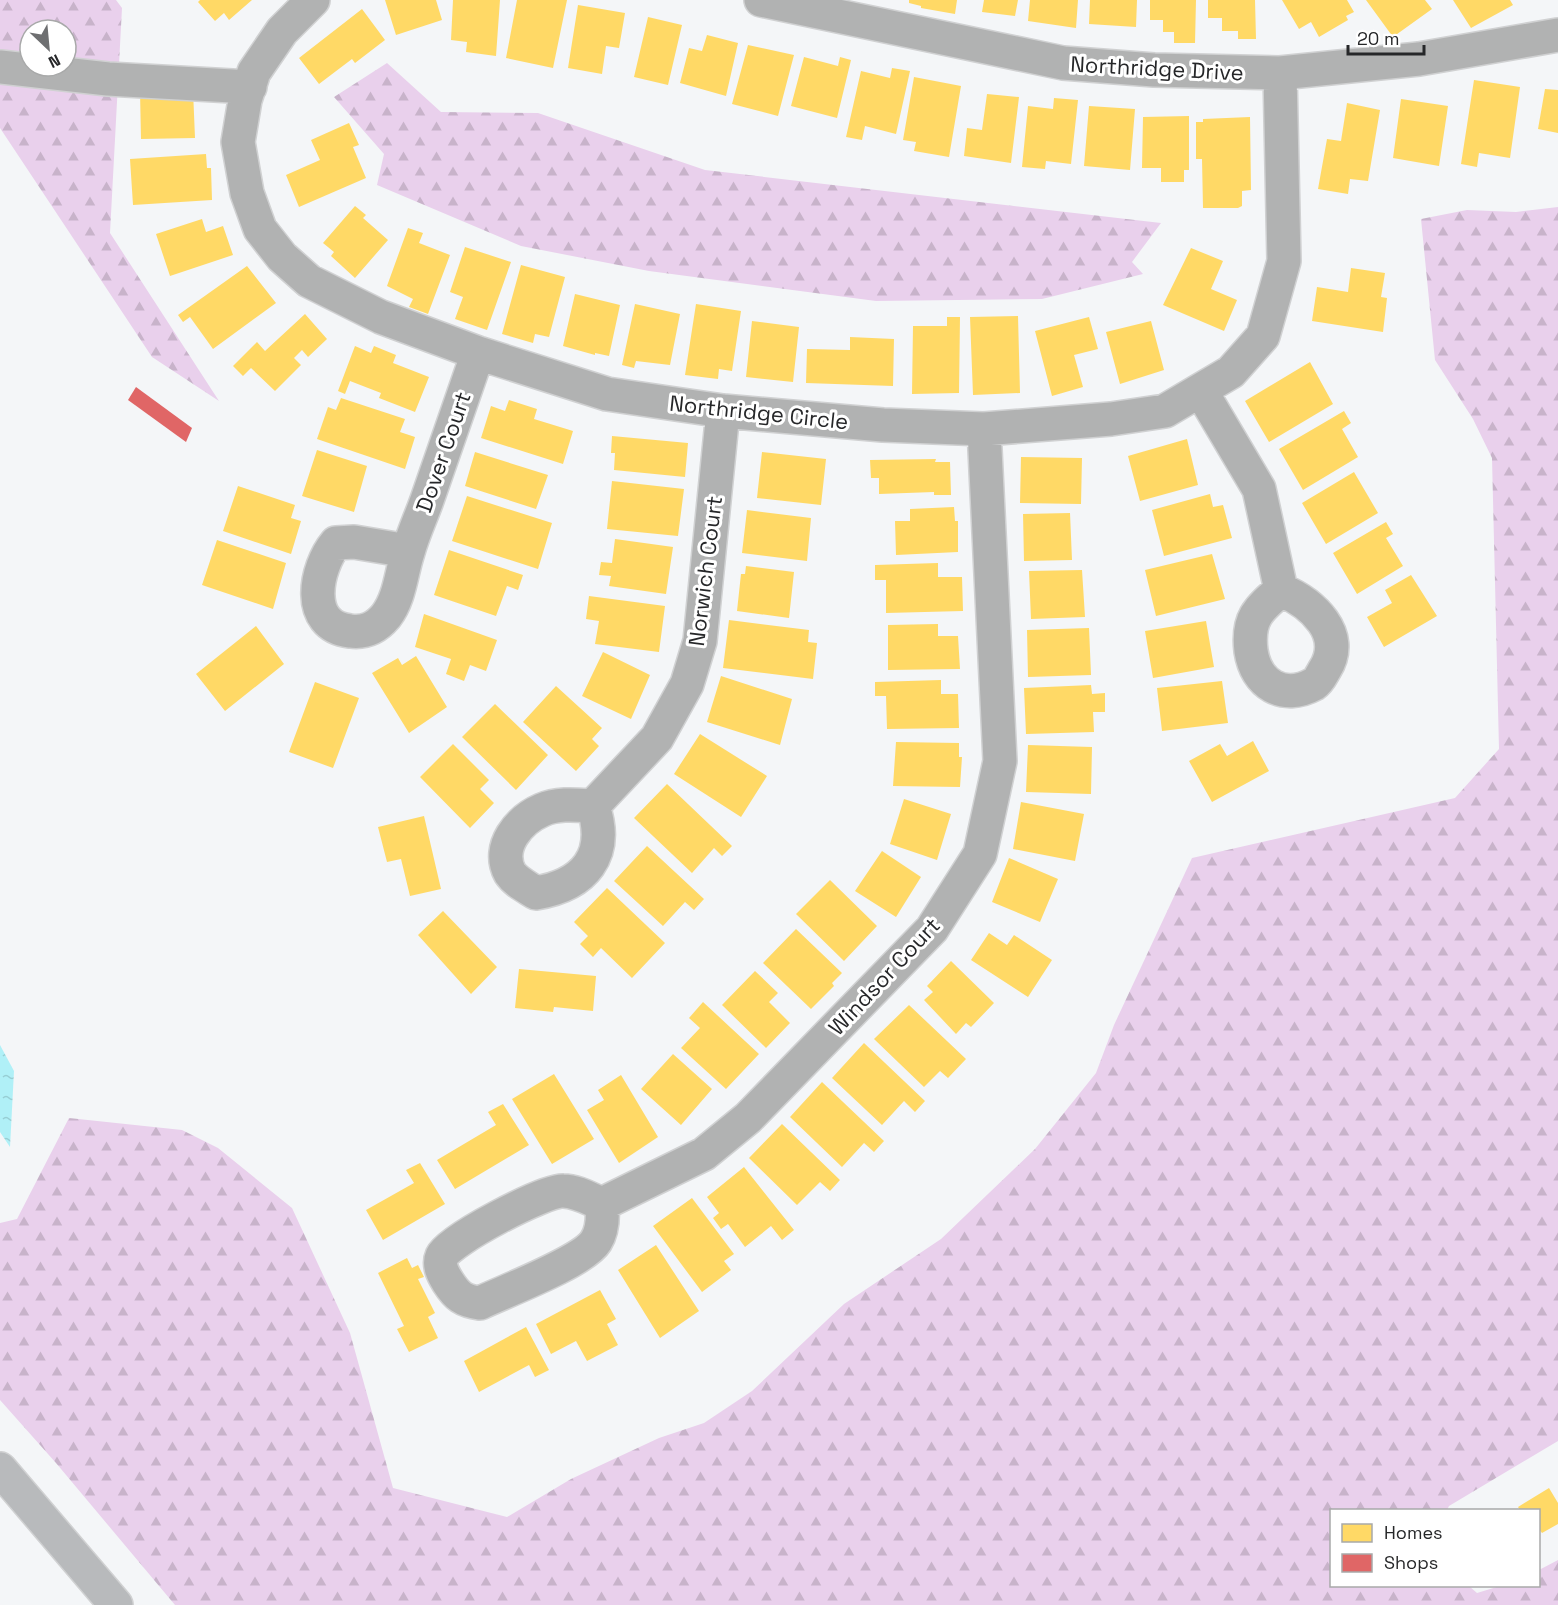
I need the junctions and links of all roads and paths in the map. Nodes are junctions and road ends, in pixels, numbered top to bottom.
1 (313, 0) edge
2 (760, 0) edge
3 (1558, 35) edge
4 (0, 67) edge
5 (1280, 73) junction
6 (250, 87) junction
7 (478, 353) junction
8 (1201, 391) junction
9 (723, 411) junction
10 (984, 429) junction
11 (408, 551) dead end
12 (1281, 590) dead end
13 (593, 806) dead end
14 (602, 1204) junction
15 (0, 1469) edge
16 (116, 1605) edge

1 - 6 street, Northridge Circle
2 - 5 street, Northridge Drive
3 - 5 street, Northridge Drive
4 - 6 street
5 - 8 street, Northridge Circle
6 - 7 street, Northridge Circle
7 - 9 street, Northridge Circle
7 - 11 street, Dover Court
8 - 10 street, Northridge Circle
8 - 12 street
9 - 10 street, Northridge Circle
9 - 13 street, Norwich Court
10 - 14 street, Windsor Court
14 - 14 street
15 - 16 highway

